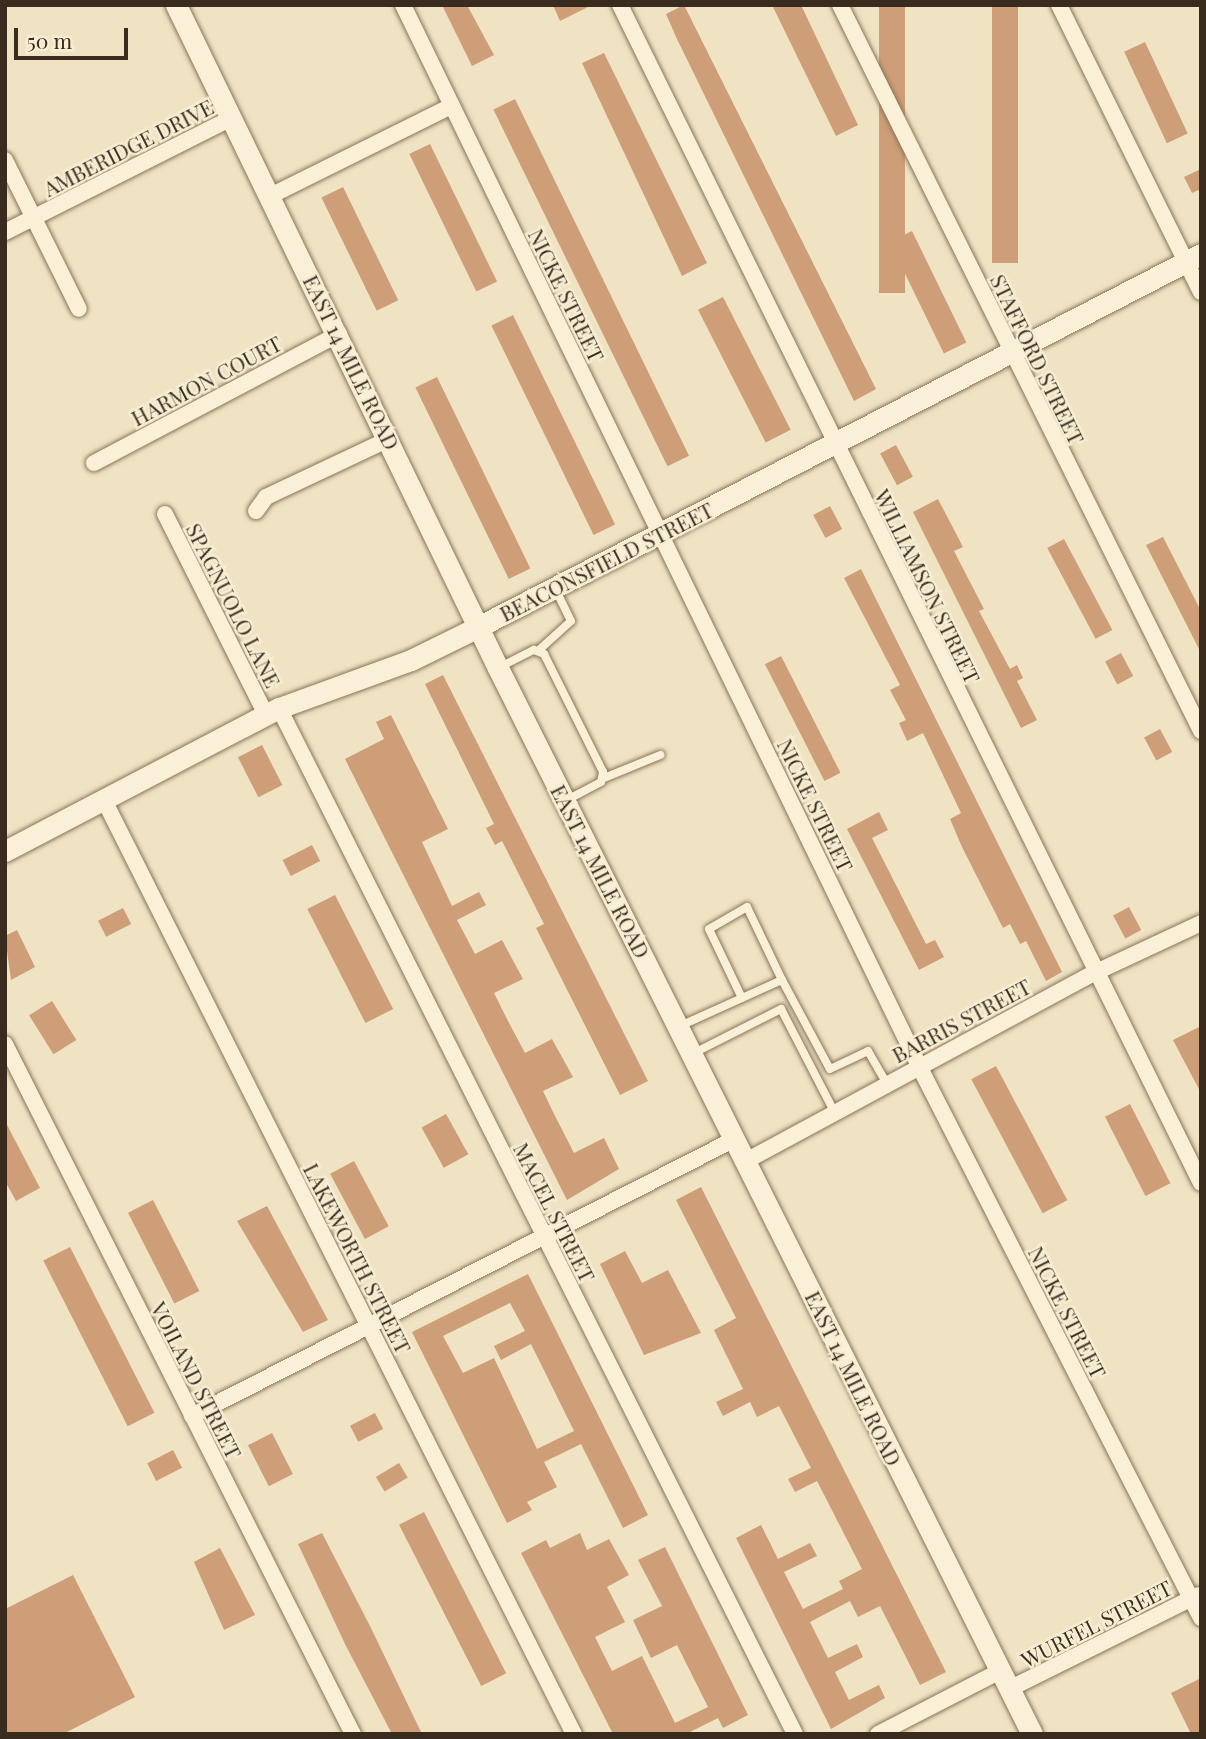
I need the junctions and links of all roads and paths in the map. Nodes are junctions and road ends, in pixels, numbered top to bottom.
1 (176, 5) edge
2 (402, 5) edge
3 (620, 5) edge
4 (840, 5) edge
5 (1059, 5) edge
6 (451, 106) junction
7 (232, 118) junction
8 (5, 160) edge
9 (270, 196) junction
10 (34, 218) junction
11 (5, 232) edge
12 (1193, 258) edge
13 (1201, 292) edge
14 (79, 309) dead end
15 (339, 334) junction
16 (1011, 352) junction
17 (389, 439) junction
18 (835, 442) junction
19 (94, 463) dead end
20 (256, 511) dead end
21 (165, 514) dead end
22 (661, 533) junction
23 (554, 587) junction
24 (480, 626) junction
25 (539, 650) junction
26 (498, 668) junction
27 (273, 712) junction
28 (1201, 731) edge
29 (660, 755) dead end
30 (604, 778) junction
31 (104, 800) junction
32 (565, 801) junction
33 (5, 851) edge
34 (1201, 923) edge
35 (1094, 973) junction
36 (782, 979) junction
37 (742, 998) junction
38 (678, 1027) junction
39 (5, 1044) edge
40 (692, 1054) junction
41 (919, 1066) junction
42 (887, 1084) junction
43 (835, 1113) junction
44 (735, 1139) junction
45 (746, 1161) junction
46 (1201, 1183) edge
47 (545, 1239) junction
48 (369, 1327) junction
49 (192, 1416) junction
50 (1196, 1596) edge
51 (1201, 1618) edge
52 (1004, 1680) junction
53 (353, 1734) edge
54 (574, 1734) edge
55 (794, 1734) edge
56 (877, 1734) edge
57 (1032, 1734) edge

1 - 7 main road, EAST 14 MILE ROAD
2 - 6 street, NICKE STREET
3 - 18 street, WILLIAMSON STREET
4 - 16 street, STAFFORD STREET
5 - 12 street
6 - 9 street
6 - 22 street, NICKE STREET
7 - 9 main road, EAST 14 MILE ROAD
7 - 10 street, AMBERIDGE DRIVE
8 - 10 street
9 - 15 main road, EAST 14 MILE ROAD
10 - 11 street, AMBERIDGE DRIVE
10 - 14 street
12 - 13 street
12 - 16 main road, BEACONSFIELD STREET
15 - 17 main road, EAST 14 MILE ROAD
15 - 19 street, HARMON COURT
16 - 18 main road, BEACONSFIELD STREET
16 - 28 street, STAFFORD STREET
17 - 20 street
17 - 24 main road, EAST 14 MILE ROAD
18 - 22 main road, BEACONSFIELD STREET
18 - 35 street, WILLIAMSON STREET
21 - 27 street, SPAGNUOLO LANE
22 - 23 main road, BEACONSFIELD STREET
22 - 41 street, NICKE STREET
23 - 24 main road, BEACONSFIELD STREET
23 - 25 lane
24 - 26 main road, EAST 14 MILE ROAD
24 - 27 main road, BEACONSFIELD STREET
25 - 26 lane
25 - 30 lane
26 - 32 main road, EAST 14 MILE ROAD
27 - 31 main road, BEACONSFIELD STREET
27 - 47 street, MACEL STREET
29 - 30 lane
30 - 32 lane
31 - 33 main road, BEACONSFIELD STREET
31 - 48 street, LAKEWORTH STREET
32 - 38 main road, EAST 14 MILE ROAD
34 - 35 street, BARRIS STREET
35 - 41 street, BARRIS STREET
35 - 46 street, WILLIAMSON STREET
36 - 37 lane
36 - 37 lane
36 - 42 lane
37 - 38 lane
38 - 40 main road, EAST 14 MILE ROAD
39 - 49 street, VOILAND STREET
40 - 43 lane
40 - 44 main road, EAST 14 MILE ROAD
41 - 42 street, BARRIS STREET
41 - 50 street, NICKE STREET
42 - 43 street, BARRIS STREET
43 - 45 street, BARRIS STREET
44 - 45 main road, EAST 14 MILE ROAD
44 - 47 street
45 - 52 main road, EAST 14 MILE ROAD
47 - 48 street
47 - 55 street, MACEL STREET
48 - 49 street
48 - 54 street, LAKEWORTH STREET
49 - 53 street, VOILAND STREET
50 - 51 street, NICKE STREET
50 - 52 street, WURFEL STREET
52 - 56 street, WURFEL STREET
52 - 57 main road, EAST 14 MILE ROAD

